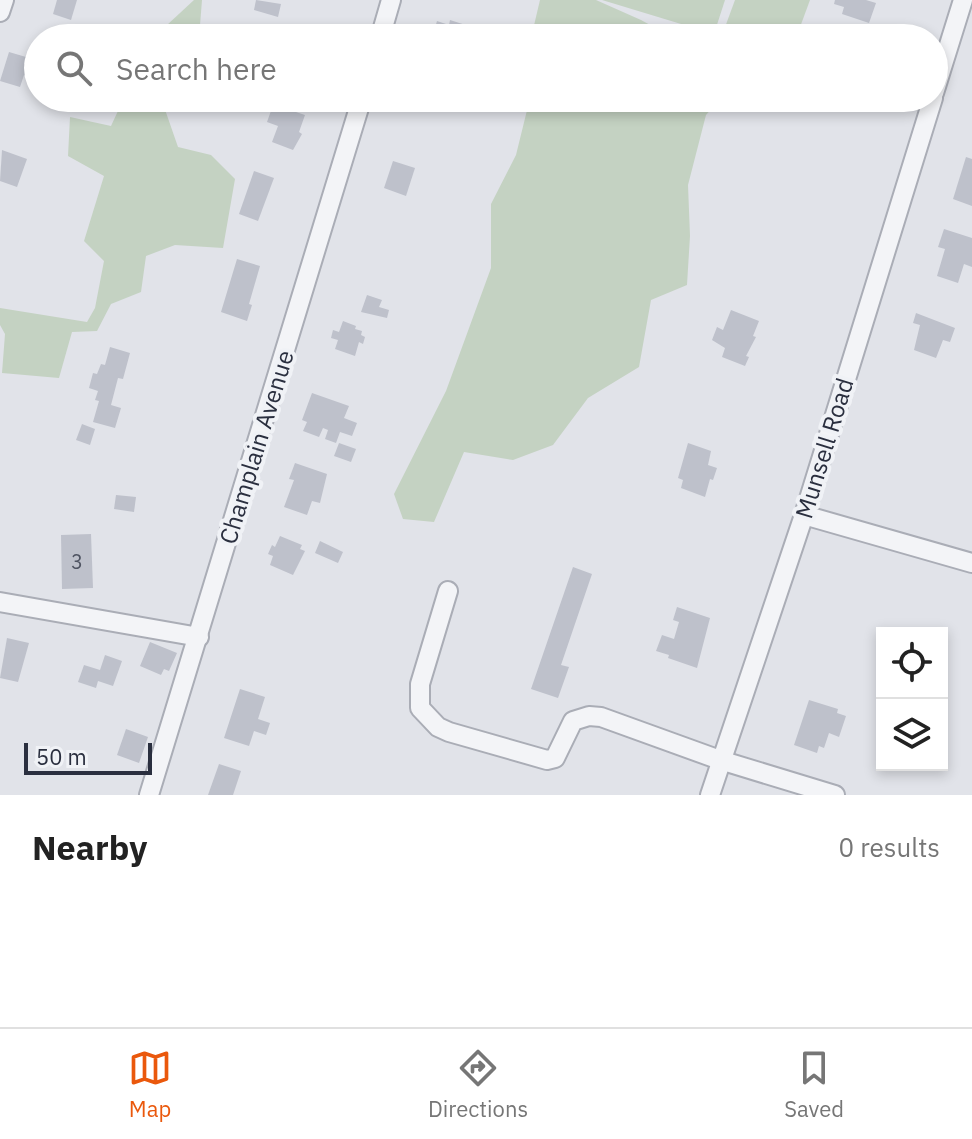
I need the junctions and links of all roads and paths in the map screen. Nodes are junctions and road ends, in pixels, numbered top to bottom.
1 (4, 0) edge
2 (391, 0) edge
3 (963, 0) edge
4 (0, 12) edge
5 (384, 24) edge
6 (948, 48) edge
7 (358, 112) edge
8 (928, 112) edge
9 (804, 515) junction
10 (972, 563) edge
11 (448, 591) dead end
12 (0, 602) edge
13 (199, 637) junction
14 (720, 760) junction
15 (149, 795) edge
16 (710, 795) edge
17 (835, 795) edge

1 - 4 street
2 - 5 street
3 - 6 street, Munsell Road
7 - 13 street, Champlain Avenue
8 - 9 street, Munsell Road
9 - 10 street
9 - 14 street, Munsell Road
11 - 14 street
12 - 13 street
13 - 15 street, Champlain Avenue
14 - 16 street, Munsell Road
14 - 17 street

